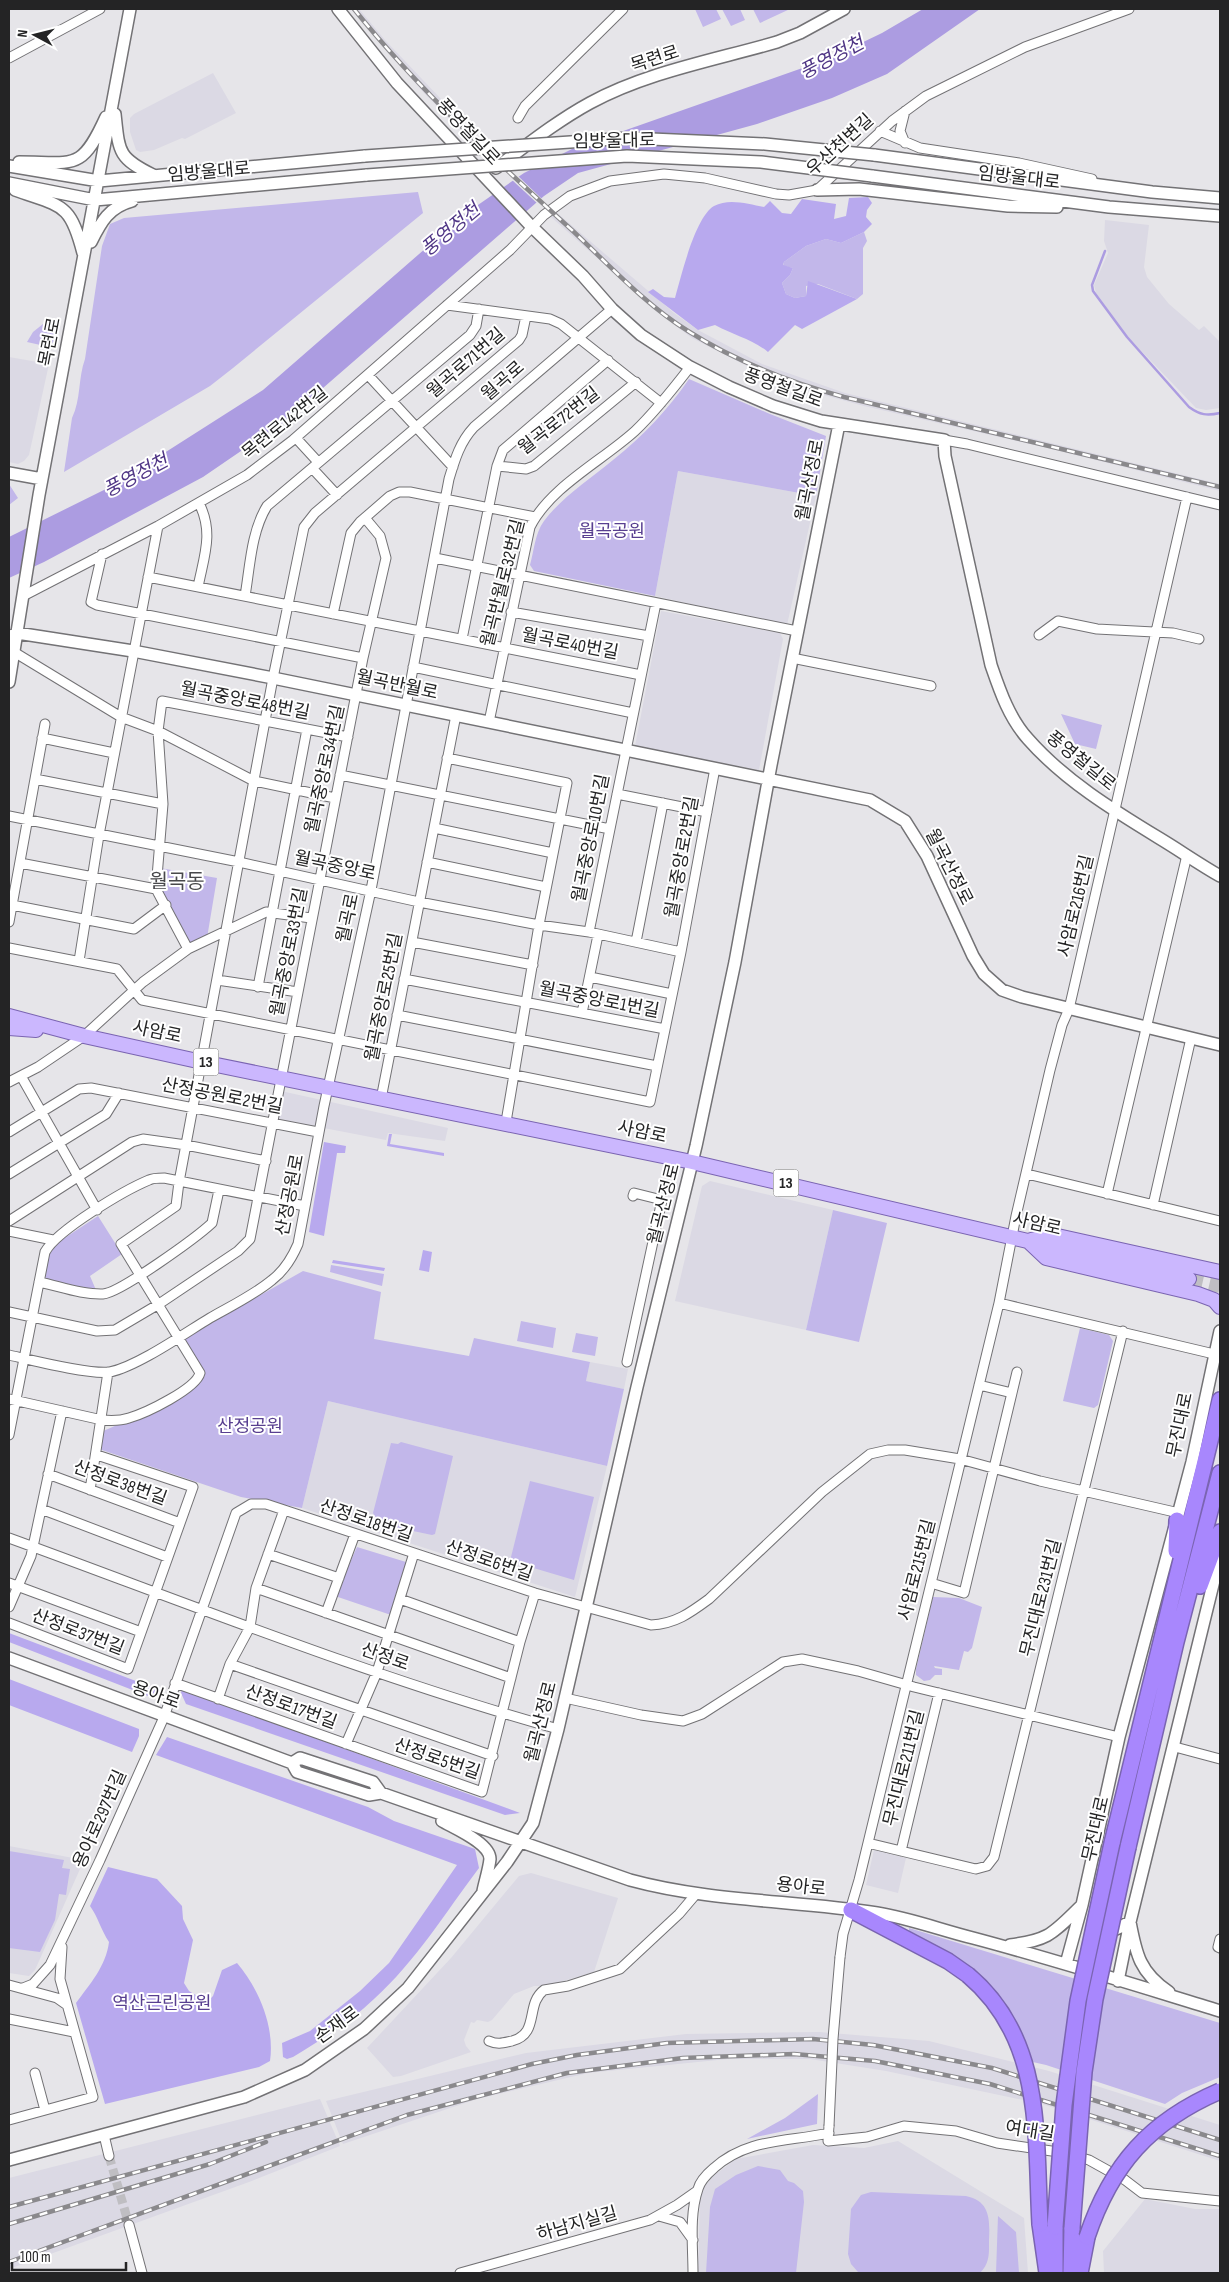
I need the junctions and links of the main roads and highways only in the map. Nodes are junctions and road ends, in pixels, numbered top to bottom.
1 (9, 1016) edge
2 (9, 1028) edge
3 (84, 1036) junction
4 (1028, 1241) junction
5 (1204, 1270) junction
6 (1220, 1272) edge
7 (1189, 1279) tunnel mouth
8 (1198, 1294) junction
9 (1220, 1307) edge
10 (1220, 1400) edge
11 (1220, 1473) edge
12 (1178, 1516) road end
13 (1220, 1532) edge
14 (1175, 1582) junction
15 (1176, 1642) junction
16 (851, 1910) road end
17 (1220, 2092) edge
18 (1048, 2225) junction
19 (1047, 2273) edge
20 (1055, 2273) edge
21 (1071, 2273) edge
22 (1080, 2273) edge

1 - 3 main road, 사암로 / 13
2 - 3 main road, 사암로 / 13
3 - 4 main road, 사암로 / 13
4 - 5 main road
4 - 7 main road, 사암로 / 13
4 - 8 main road
5 - 6 main road
5 - 8 main road
8 - 9 main road
10 - 14 highway, 무진대로
11 - 15 highway, 무진대로
12 - 14 highway
13 - 15 highway
14 - 18 highway, 무진대로, bridge
15 - 21 highway, 무진대로, bridge
16 - 18 highway, bridge
17 - 22 highway, bridge
18 - 19 highway
18 - 20 highway, 무진대로

